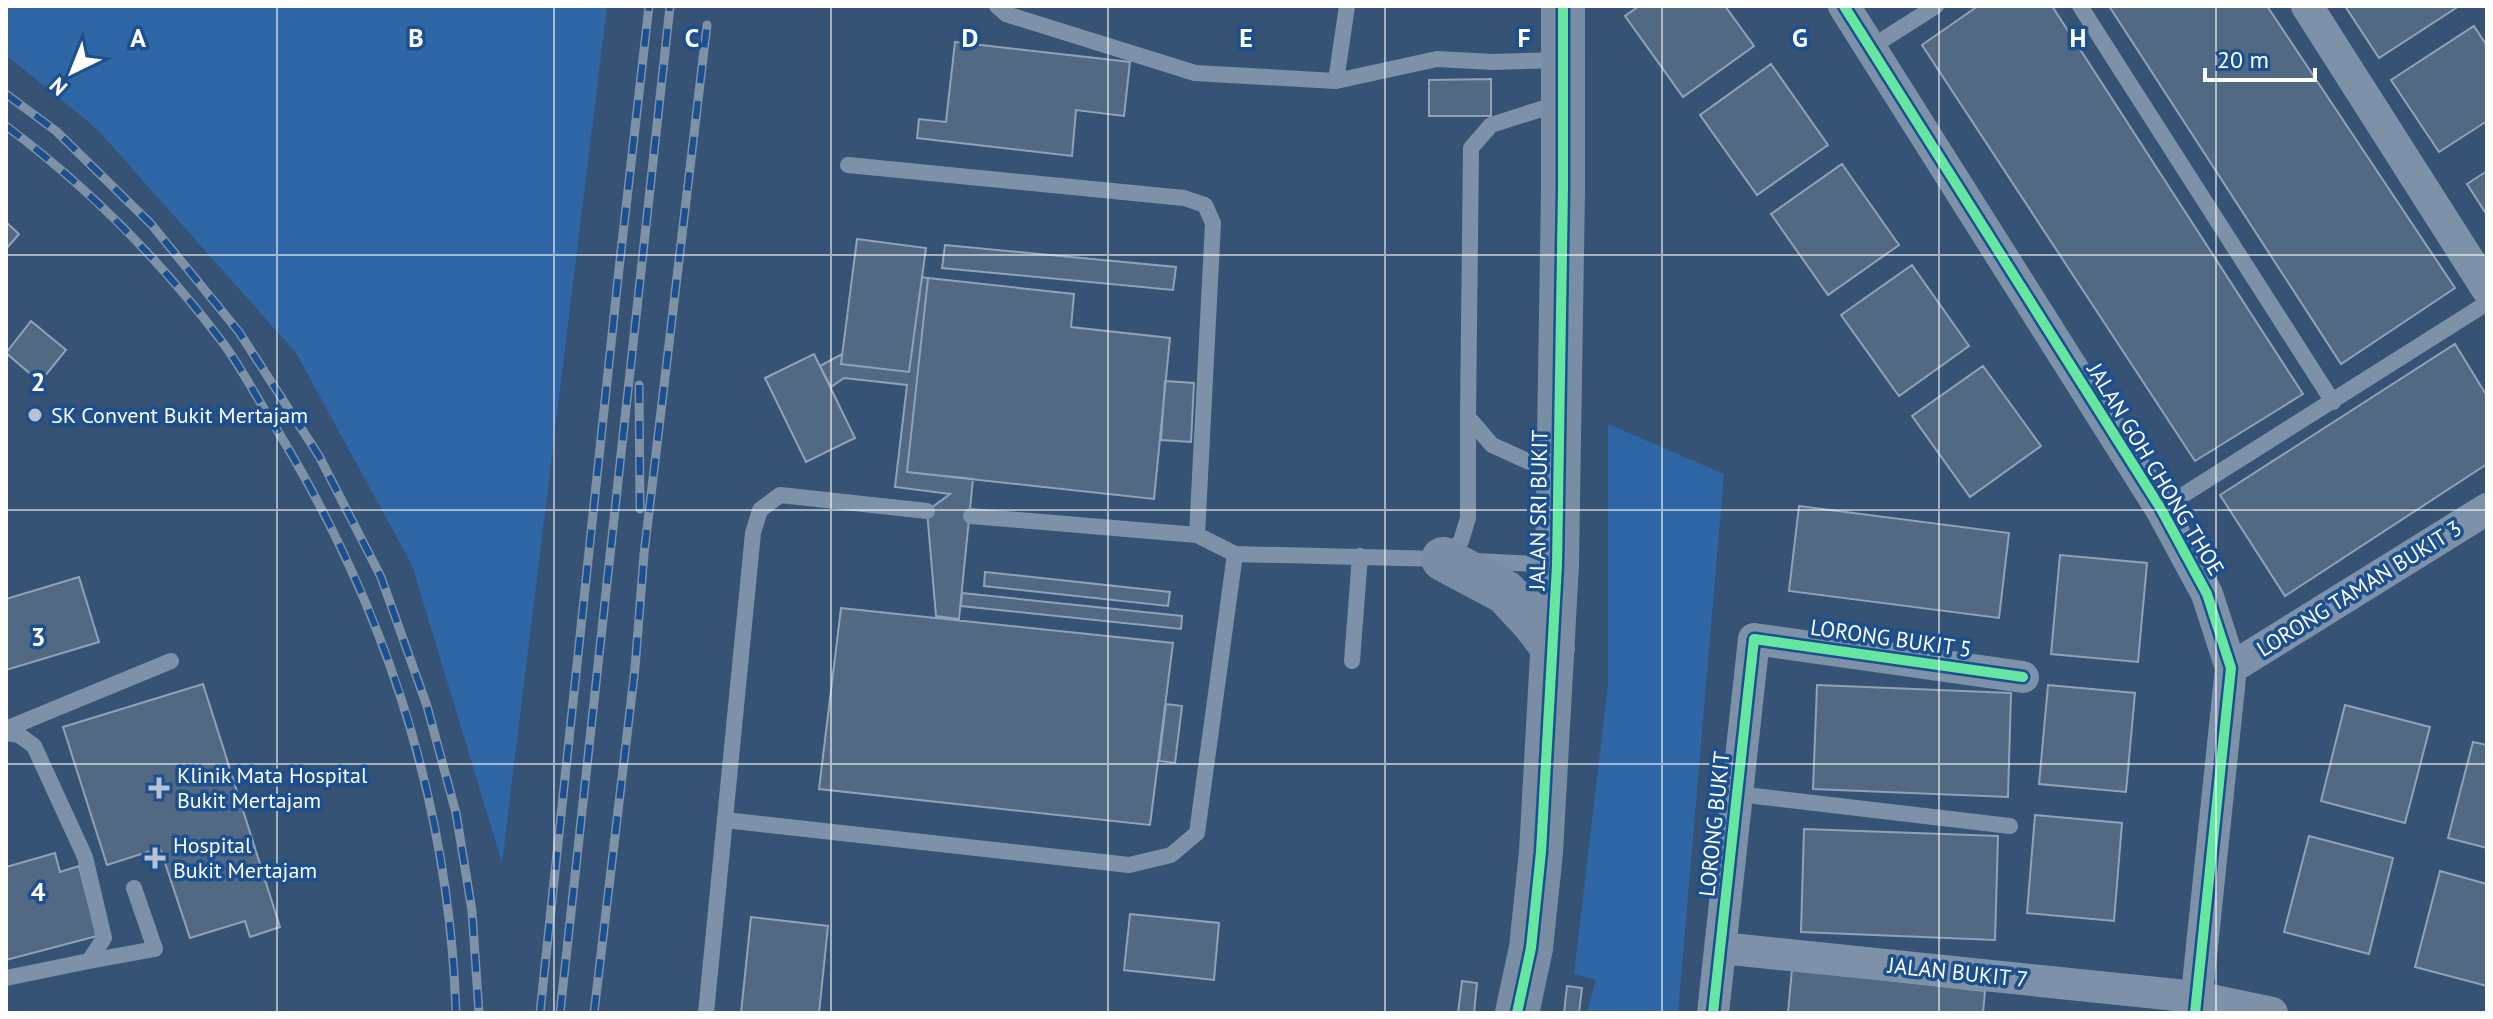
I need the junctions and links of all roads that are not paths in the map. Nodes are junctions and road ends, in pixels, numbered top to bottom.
1 (1347, 6) edge
2 (1563, 6) edge
3 (1844, 6) edge
4 (1936, 6) edge
5 (2080, 6) edge
6 (2307, 6) edge
7 (1003, 9) edge
8 (1870, 48) junction
9 (1336, 81) junction
10 (1563, 81) junction
11 (848, 165) dead end
12 (2487, 289) edge
13 (2487, 303) edge
14 (2333, 402) junction
15 (1468, 417) junction
16 (1559, 475) junction
17 (2161, 509) junction
18 (2487, 509) edge
19 (927, 511) dead end
20 (971, 516) dead end
21 (1197, 535) junction
22 (1235, 554) junction
23 (1360, 556) junction
24 (1443, 559) junction
25 (1557, 565) junction
26 (1754, 639) joint
27 (1553, 648) junction
28 (171, 661) dead end
29 (1352, 661) dead end
30 (2231, 668) junction
31 (2023, 677) dead end
32 (6, 731) edge
33 (1738, 794) junction
34 (725, 820) junction
35 (2010, 826) dead end
36 (134, 888) dead end
37 (1721, 948) junction
38 (89, 961) junction
39 (6, 978) edge
40 (2195, 1005) edge
41 (706, 1013) edge
42 (1517, 1013) edge
43 (1713, 1013) edge
44 (2272, 1013) edge

1 - 9 lane
2 - 10 street, JALAN SRI BUKIT
3 - 8 street, JALAN GOH CHONG THOE
4 - 8 lane
5 - 14 lane
6 - 12 street
7 - 9 lane
8 - 17 street, JALAN GOH CHONG THOE
9 - 10 lane
10 - 15 lane
10 - 16 street, JALAN SRI BUKIT
11 - 21 lane
13 - 14 lane
14 - 17 lane
15 - 16 lane
15 - 24 lane
16 - 25 street, JALAN SRI BUKIT
17 - 30 street, JALAN GOH CHONG THOE
18 - 30 street, LORONG TAMAN BUKIT 3
19 - 34 lane
20 - 21 lane
21 - 22 lane
22 - 23 lane
22 - 34 lane
23 - 24 lane
23 - 29 lane
24 - 25 lane
24 - 27 street
25 - 27 street, JALAN SRI BUKIT
26 - 31 street, LORONG BUKIT 5
26 - 33 street, LORONG BUKIT
27 - 42 street, JALAN SRI BUKIT
28 - 32 lane
30 - 40 street, JALAN GOH CHONG THOE
32 - 38 lane
33 - 35 lane
33 - 37 street, LORONG BUKIT
34 - 41 lane
36 - 38 lane
37 - 40 street, JALAN BUKIT 7
37 - 43 street, LORONG BUKIT
38 - 39 lane
40 - 44 street, JALAN BUKIT 7

